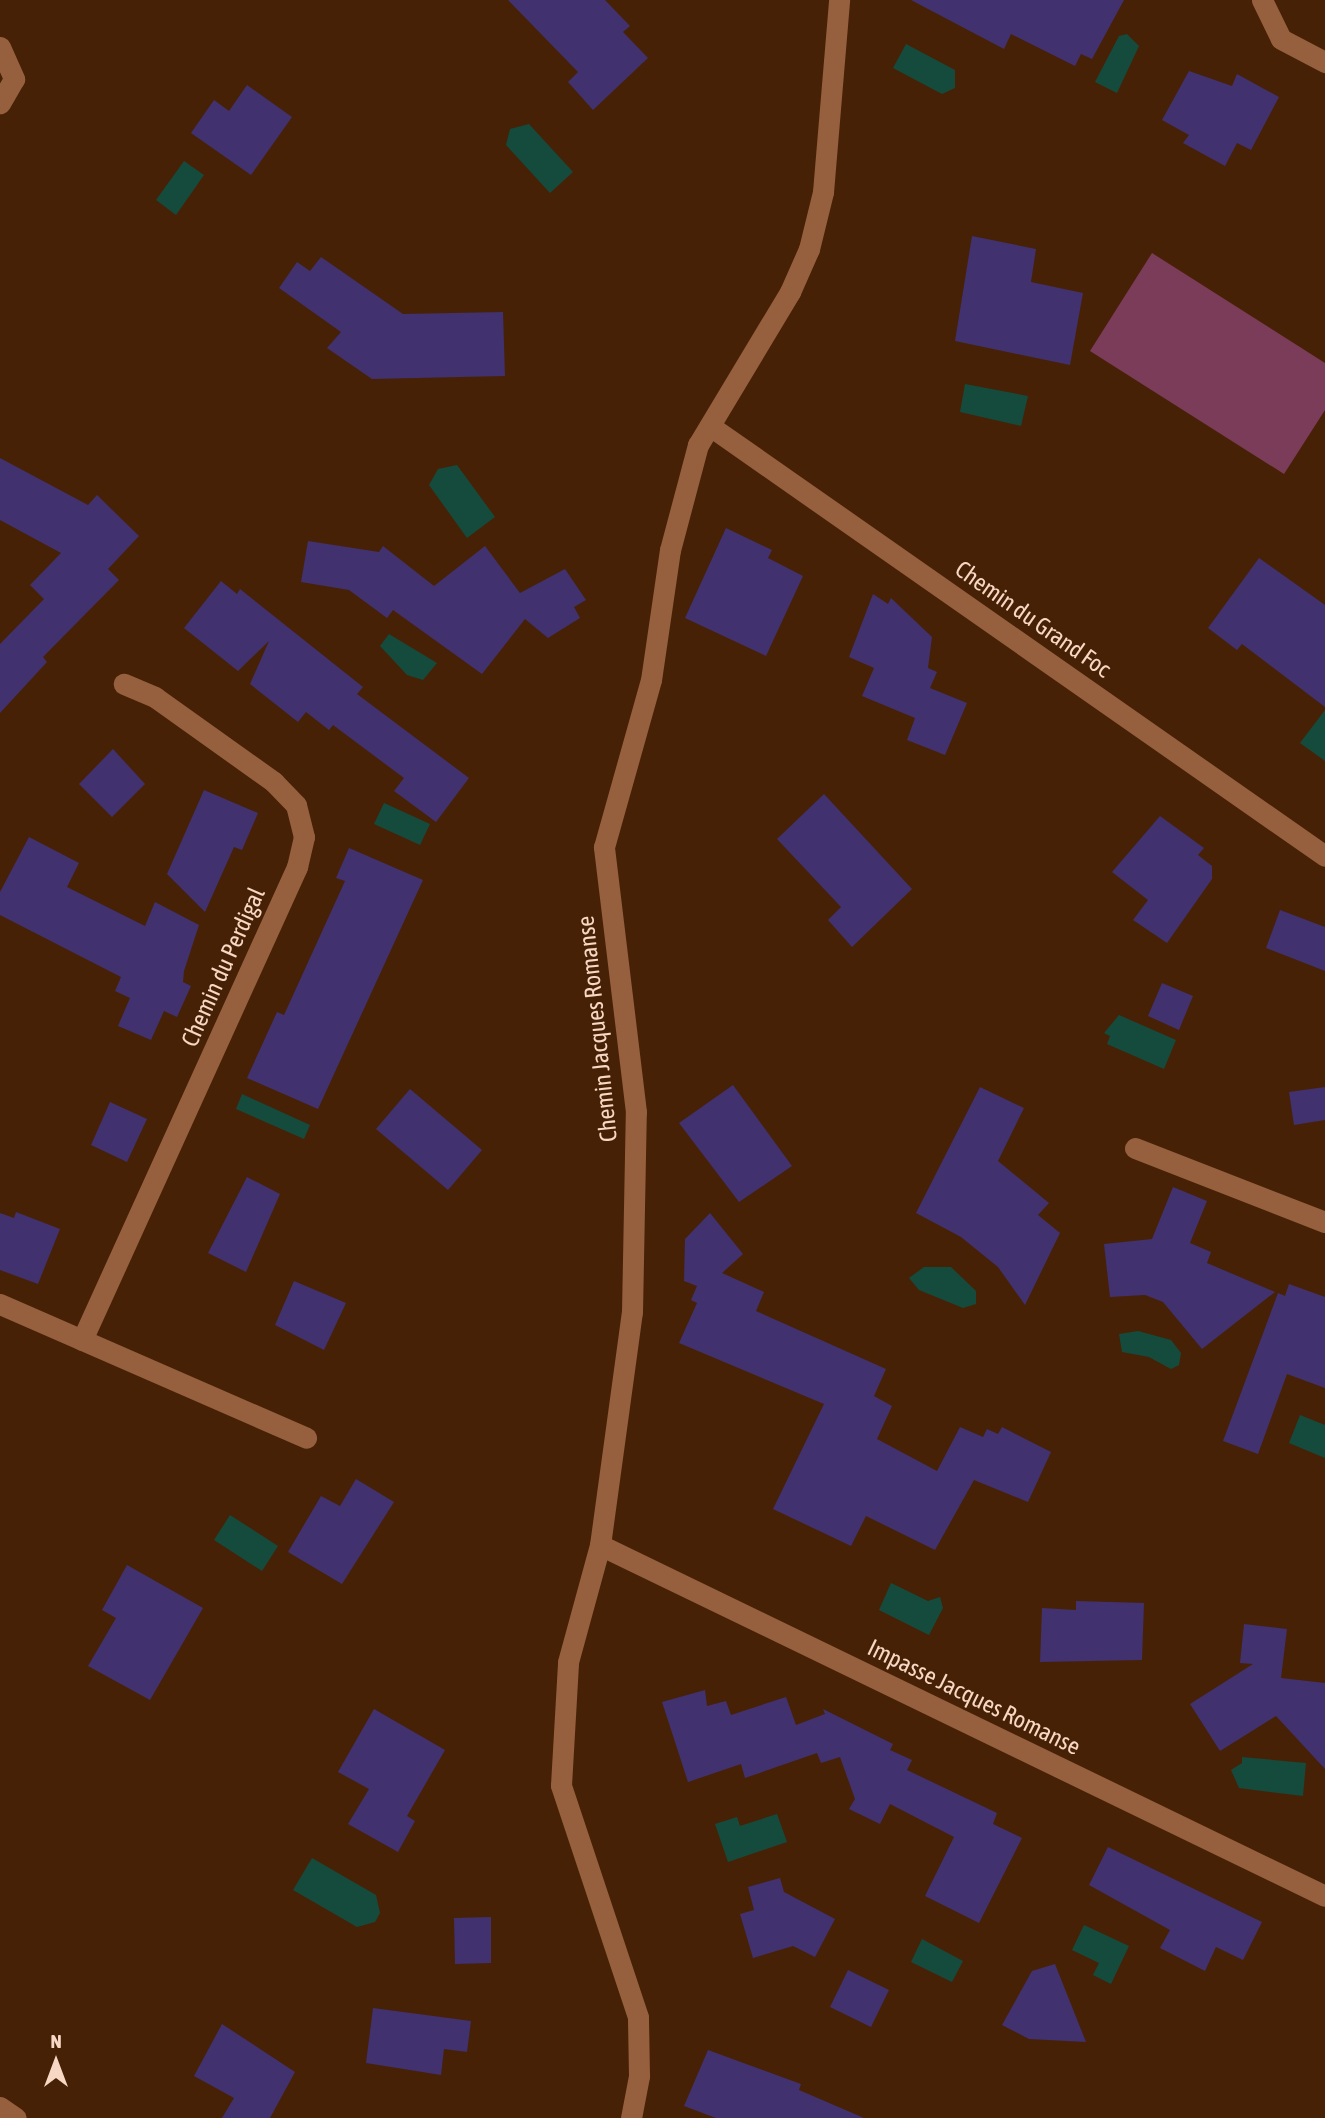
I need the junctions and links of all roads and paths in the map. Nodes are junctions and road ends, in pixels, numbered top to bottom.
1 (839, 0) edge
2 (1262, 0) edge
3 (0, 47) edge
4 (1325, 62) edge
5 (0, 103) edge
6 (710, 426) junction
7 (124, 684) dead end
8 (1325, 856) edge
9 (1135, 1148) dead end
10 (1325, 1222) edge
11 (0, 1304) edge
12 (82, 1340) junction
13 (306, 1438) dead end
14 (600, 1545) junction
15 (1325, 1896) edge
16 (0, 2107) edge
17 (16, 2118) edge
18 (631, 2118) edge

1 - 6 street, Chemin Jacques Romanse
2 - 4 street
3 - 5 street
6 - 8 street, Chemin du Grand Foc
6 - 14 street, Chemin Jacques Romanse
7 - 12 street, Chemin du Perdigal
9 - 10 street
11 - 12 street
12 - 13 street
14 - 15 street, Impasse Jacques Romanse
14 - 18 street, Chemin Jacques Romanse
16 - 17 street

